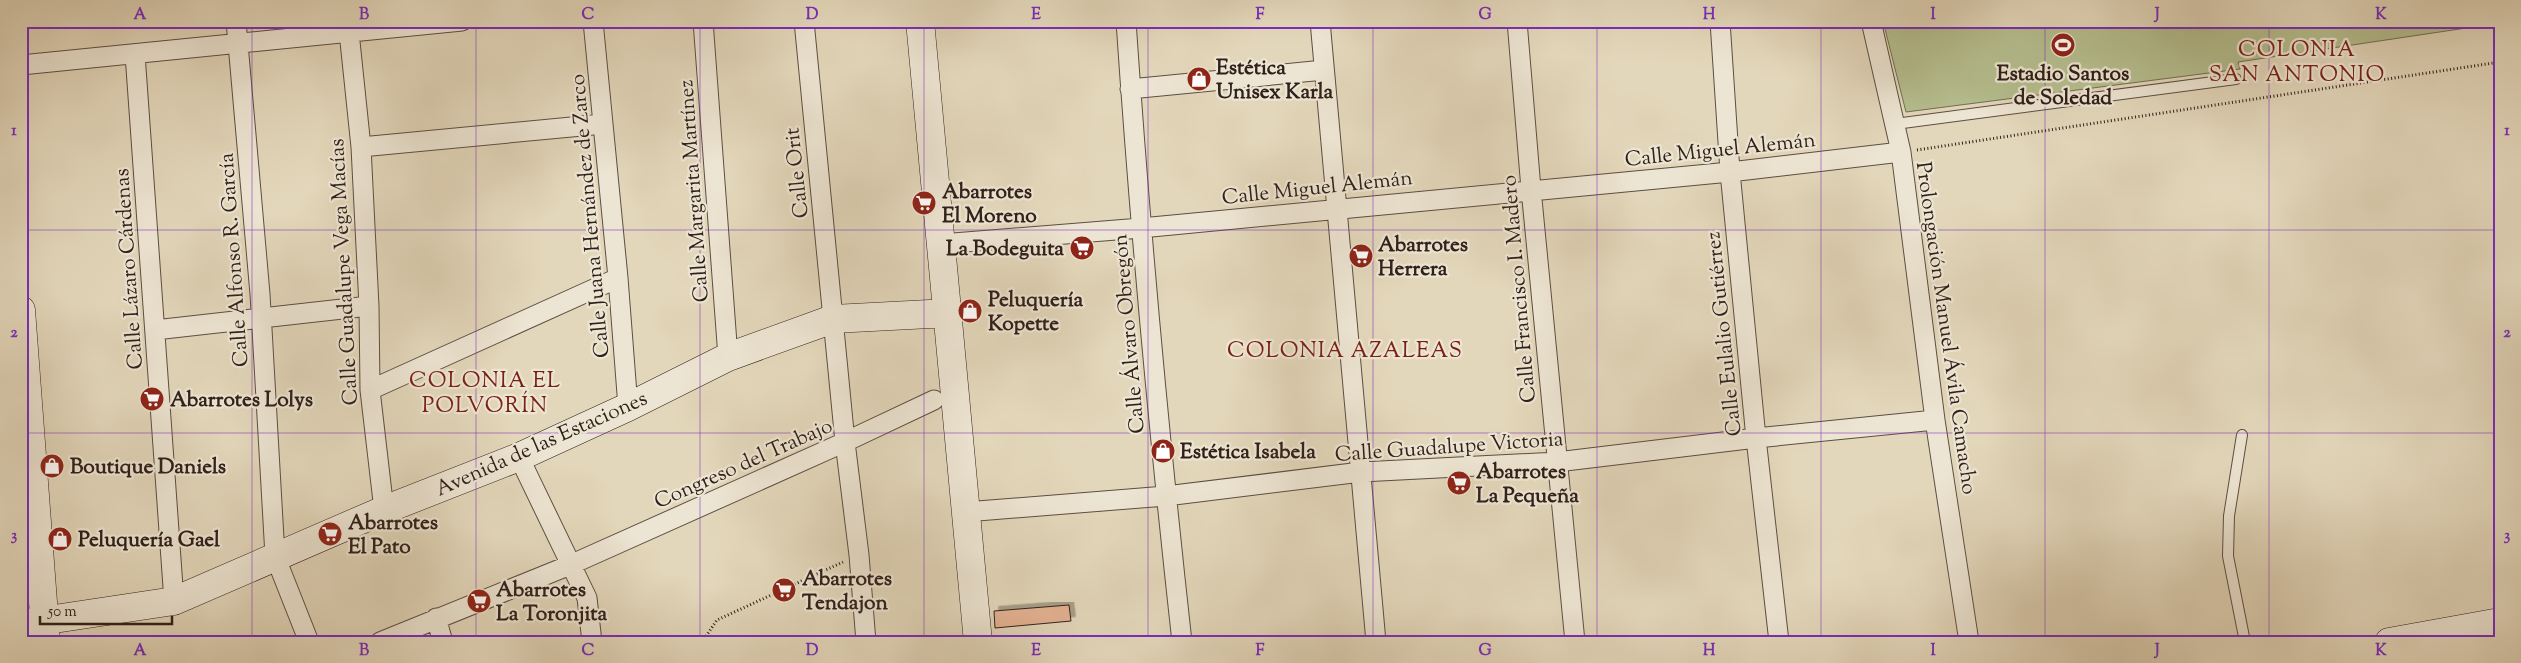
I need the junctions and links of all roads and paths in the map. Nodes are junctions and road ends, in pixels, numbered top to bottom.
1 (236, 21) edge
2 (462, 21) edge
3 (592, 21) edge
4 (703, 21) edge
5 (804, 21) edge
6 (920, 21) edge
7 (1126, 21) edge
8 (1320, 21) edge
9 (1517, 21) edge
10 (1720, 21) edge
11 (1871, 21) edge
12 (349, 32) junction
13 (238, 44) junction
14 (135, 54) junction
15 (2500, 62) edge
16 (21, 65) edge
17 (1324, 70) junction
18 (2236, 79) dead end
19 (1130, 89) junction
20 (603, 124) junction
21 (1895, 124) junction
22 (360, 148) junction
23 (1901, 152) junction
24 (1730, 172) junction
25 (1531, 189) junction
26 (1337, 208) junction
27 (1141, 228) junction
28 (941, 244) junction
29 (618, 278) junction
30 (369, 306) junction
31 (21, 310) edge
32 (948, 313) junction
33 (260, 319) junction
34 (833, 320) junction
35 (155, 330) junction
36 (728, 357) junction
37 (370, 390) junction
38 (934, 400) dead end
39 (628, 407) junction
40 (1935, 420) junction
41 (2242, 435) dead end
42 (1756, 438) junction
43 (845, 442) junction
44 (519, 457) junction
45 (1557, 462) junction
46 (1361, 472) junction
47 (1166, 496) junction
48 (384, 510) junction
49 (965, 512) junction
50 (859, 554) junction
51 (275, 556) junction
52 (570, 564) junction
53 (174, 601) junction
54 (436, 618) junction
55 (2500, 622) edge
56 (37, 629) edge
57 (309, 642) edge
58 (380, 642) edge
59 (443, 642) edge
60 (592, 642) edge
61 (702, 642) edge
62 (866, 642) edge
63 (978, 642) edge
64 (1182, 642) edge
65 (1376, 642) edge
66 (1575, 642) edge
67 (1779, 642) edge
68 (1969, 642) edge
69 (2245, 642) edge
70 (2389, 642) edge

1 - 13 street, Calle Alfonso R. García
2 - 12 street
3 - 20 street, Calle Juana Hernández de Zarco
4 - 36 street, Calle Margarita Martínez
5 - 34 street, Calle Orit
6 - 28 street
7 - 19 street, Calle Álvaro Obregón
8 - 17 street
9 - 25 street, Calle Francisco I. Madero
10 - 24 street, Calle Eulalio Gutiérrez
11 - 21 street, Prolongación Manuel Ávila Camacho
12 - 13 street
12 - 22 street, Calle Guadalupe Vega Macías
13 - 14 street
13 - 33 street, Calle Alfonso R. García
14 - 16 street
14 - 35 street, Calle Lázaro Cárdenas
15 - 23 path
17 - 19 street
17 - 26 street
18 - 21 lane
19 - 27 street, Calle Álvaro Obregón
20 - 22 street
20 - 29 street, Calle Juana Hernández de Zarco
21 - 23 street, Prolongación Manuel Ávila Camacho
22 - 30 street, Calle Guadalupe Vega Macías
23 - 24 street, Calle Miguel Alemán
23 - 40 street, Prolongación Manuel Ávila Camacho
24 - 25 street, Calle Miguel Alemán
24 - 42 street, Calle Eulalio Gutiérrez
25 - 26 street, Calle Miguel Alemán
25 - 45 street, Calle Francisco I. Madero
26 - 27 street, Calle Miguel Alemán
26 - 46 street
27 - 28 street, Calle Miguel Alemán
27 - 47 street, Calle Álvaro Obregón
28 - 32 street
29 - 37 street
29 - 39 street, Calle Juana Hernández de Zarco
30 - 33 street
30 - 37 street, Calle Guadalupe Vega Macías
31 - 56 street
32 - 34 street, Avenida de las Estaciones
32 - 49 street
33 - 35 street
33 - 51 street, Calle Alfonso R. García
34 - 36 street, Avenida de las Estaciones
34 - 43 street, Calle Orit
35 - 53 street, Calle Lázaro Cárdenas
36 - 39 street, Avenida de las Estaciones
37 - 48 street, Calle Guadalupe Vega Macías
38 - 43 street, Congreso del Trabajo
39 - 44 street, Avenida de las Estaciones
40 - 42 street, Calle Guadalupe Victoria
40 - 68 street, Prolongación Manuel Ávila Camacho
41 - 69 lane
42 - 45 street, Calle Guadalupe Victoria
42 - 67 street, Calle Eulalio Gutiérrez
43 - 50 street, Calle Orit
43 - 52 street, Congreso del Trabajo
44 - 48 street, Avenida de las Estaciones
44 - 52 street
45 - 46 street, Calle Guadalupe Victoria
45 - 66 street, Calle Francisco I. Madero
46 - 47 street, Calle Guadalupe Victoria
46 - 65 street
47 - 49 street, Calle Guadalupe Victoria
47 - 64 street, Calle Álvaro Obregón
48 - 51 street, Avenida de las Estaciones
49 - 63 street
50 - 61 path
50 - 62 street, Calle Orit
51 - 53 street, Avenida de las Estaciones
51 - 57 street, Calle Alfonso R. García
52 - 54 street, Congreso del Trabajo
52 - 60 street
53 - 56 street, Avenida de las Estaciones
54 - 58 street, Congreso del Trabajo
54 - 59 street
55 - 70 street

